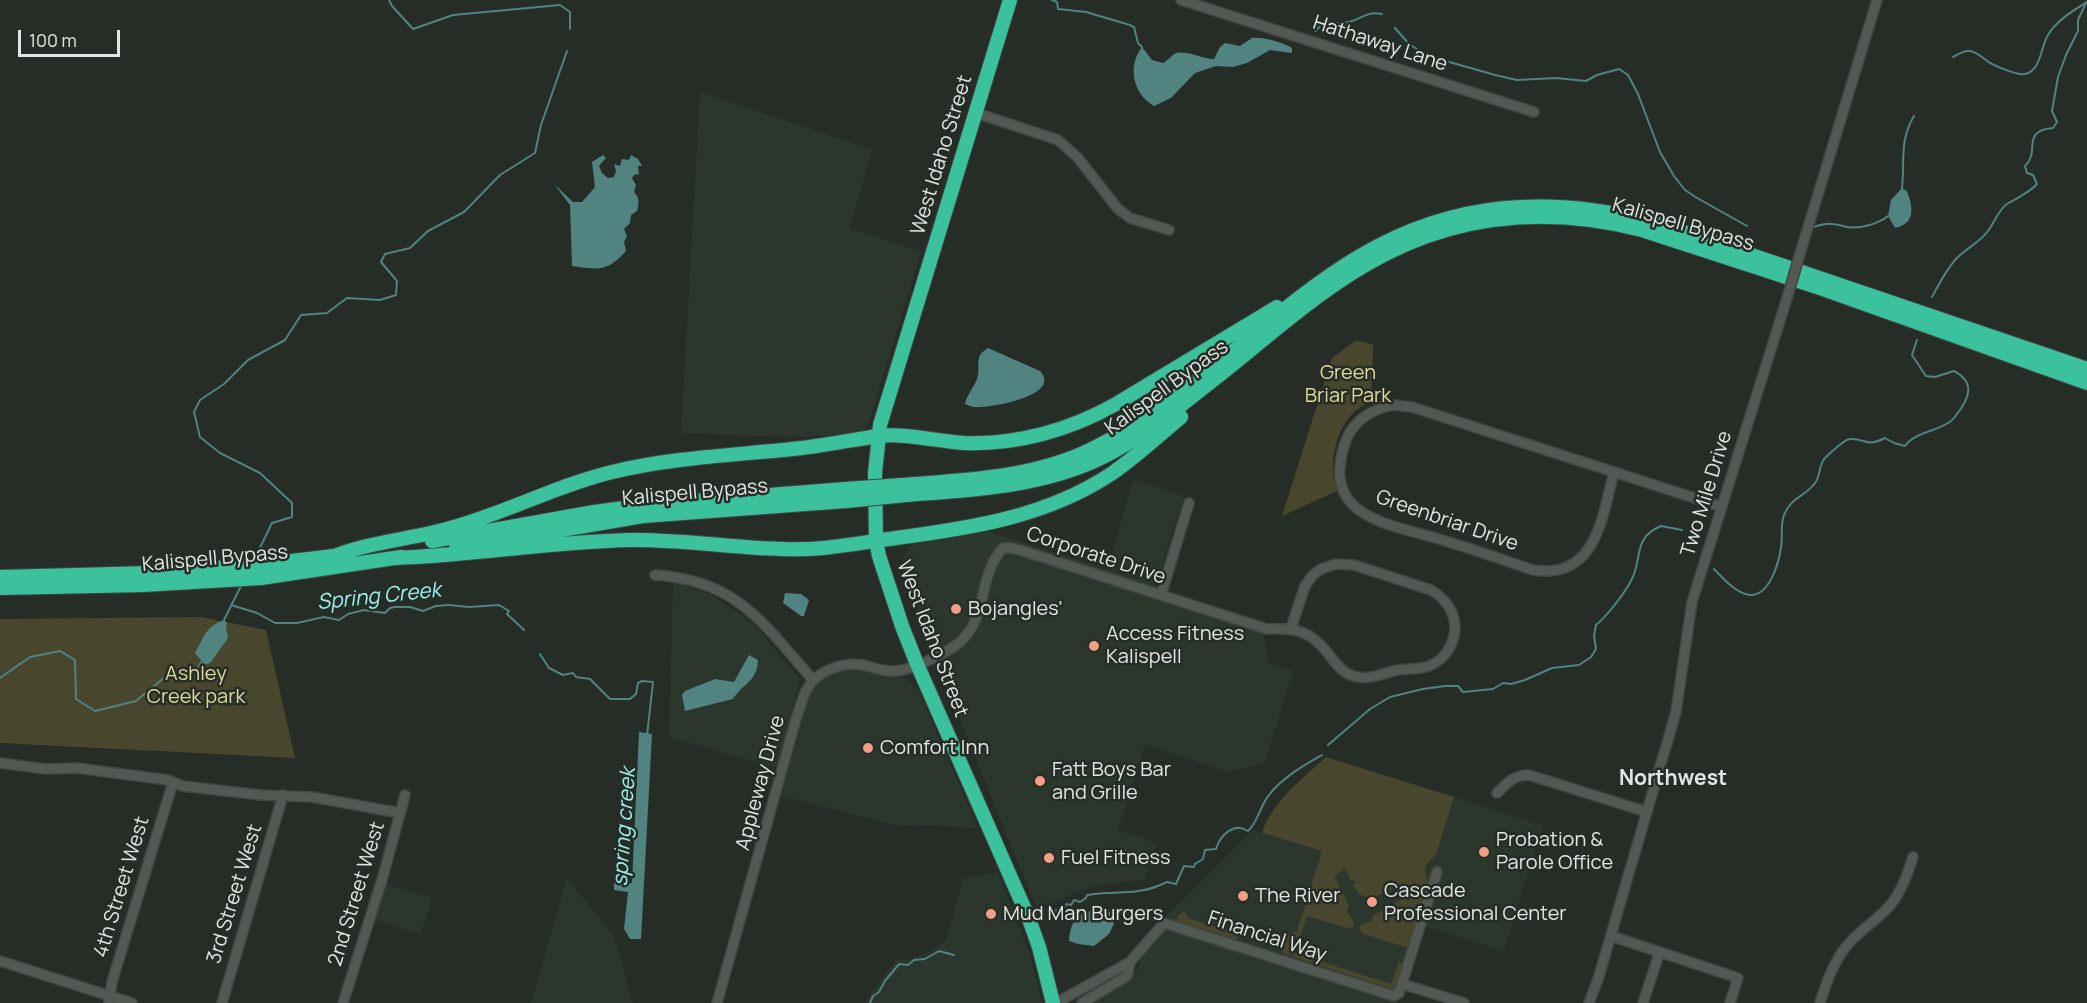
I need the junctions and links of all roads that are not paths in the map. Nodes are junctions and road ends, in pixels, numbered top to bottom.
1 (1010, 0) edge
2 (1181, 0) edge
3 (1878, 0) edge
4 (976, 112) junction
5 (1534, 112) dead end
6 (1169, 230) dead end
7 (1313, 288) junction
8 (1257, 346) junction
9 (2086, 369) edge
10 (2087, 385) edge
11 (879, 436) junction
12 (1614, 472) junction
13 (904, 490) junction
14 (846, 495) junction
15 (1189, 503) dead end
16 (1722, 507) junction
17 (876, 541) junction
18 (335, 556) junction
19 (395, 558) junction
20 (0, 568) edge
21 (125, 573) junction
22 (655, 575) dead end
23 (0, 577) edge
24 (70, 586) junction
25 (0, 588) edge
26 (0, 592) edge
27 (1161, 595) junction
28 (1290, 628) junction
29 (918, 664) junction
30 (813, 680) junction
31 (0, 763) edge
32 (173, 782) junction
33 (1497, 793) dead end
34 (284, 795) junction
35 (405, 795) dead end
36 (1647, 812) junction
37 (400, 813) junction
38 (1913, 857) dead end
39 (1437, 872) dead end
40 (1611, 936) junction
41 (1659, 954) junction
42 (0, 961) edge
43 (1130, 962) junction
44 (1402, 984) junction
45 (109, 999) edge
46 (132, 1003) edge
47 (222, 1003) edge
48 (344, 1003) edge
49 (717, 1003) edge
50 (1054, 1003) edge
51 (1082, 1003) edge
52 (1464, 1003) edge
53 (1589, 1003) edge
54 (1643, 1003) edge
55 (1730, 1003) edge
56 (1820, 1003) edge

1 - 4 highway, West Idaho Street
2 - 5 street, Hathaway Lane
3 - 16 street, Two Mile Drive, bridge
4 - 6 street
4 - 11 highway, West Idaho Street
7 - 9 highway, Kalispell Bypass
7 - 11 highway
7 - 13 highway, Kalispell Bypass
8 - 10 highway, Kalispell Bypass
8 - 13 highway, Kalispell Bypass
8 - 17 highway
11 - 17 highway, West Idaho Street
11 - 18 highway
12 - 12 street, Greenbriar Drive
12 - 16 street, Greenbriar Drive
13 - 14 highway, Kalispell Bypass, bridge
14 - 18 highway, Kalispell Bypass
14 - 19 highway, Kalispell Bypass
15 - 27 street
16 - 36 street, Two Mile Drive
17 - 19 highway
17 - 29 highway, West Idaho Street
18 - 21 highway, Kalispell Bypass
19 - 24 highway, Kalispell Bypass
20 - 21 highway
21 - 23 highway, Kalispell Bypass
22 - 30 street
24 - 25 highway, Kalispell Bypass
24 - 26 highway
27 - 28 street, Corporate Drive
27 - 29 street, Corporate Drive
28 - 28 street, Corporate Drive
29 - 30 street
29 - 50 highway, West Idaho Street
30 - 49 street, Appleway Drive
31 - 32 street
32 - 34 street
32 - 45 street, 4th Street West
33 - 36 street
34 - 37 street
34 - 47 street, 3rd Street West
35 - 37 street, 2nd Street West
36 - 40 street, Two Mile Drive
37 - 48 street, 2nd Street West
38 - 56 street
39 - 44 street
40 - 41 street
40 - 53 street, Two Mile Drive
41 - 54 street
41 - 55 street
42 - 45 street
43 - 44 street, Financial Way
43 - 50 street, Financial Way
43 - 51 street, Financial Way
44 - 52 street
45 - 46 street

